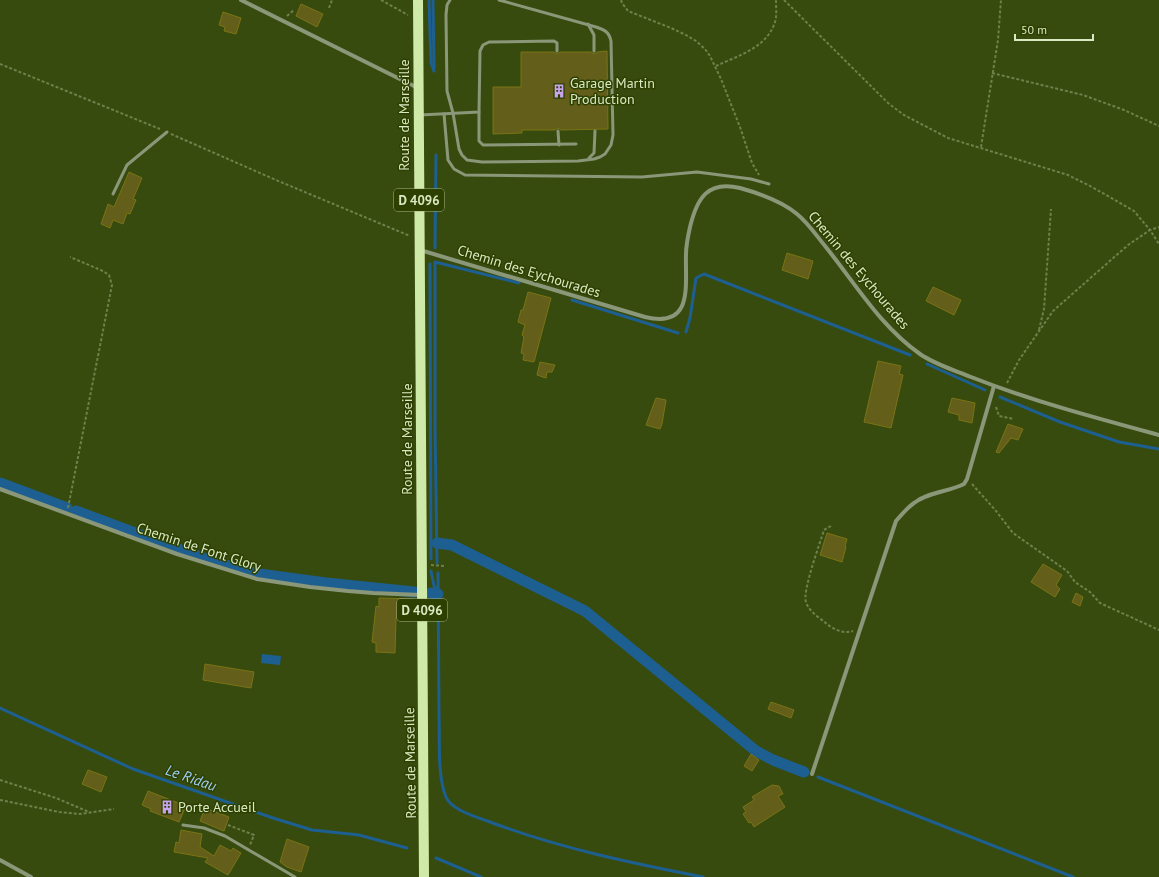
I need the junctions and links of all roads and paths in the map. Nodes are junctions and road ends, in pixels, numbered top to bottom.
1 (241, 0) edge
2 (332, 0) edge
3 (380, 0) edge
4 (418, 0) edge
5 (450, 0) edge
6 (499, 0) edge
7 (621, 0) edge
8 (776, 0) edge
9 (784, 0) edge
10 (1001, 0) edge
11 (329, 8) dead end
12 (418, 20) junction
13 (588, 24) junction
14 (557, 51) dead end
15 (594, 51) dead end
16 (0, 64) edge
17 (716, 66) junction
18 (992, 73) junction
19 (418, 88) junction
20 (479, 112) junction
21 (453, 113) junction
22 (444, 114) junction
23 (418, 115) junction
24 (1159, 126) edge
25 (558, 131) dead end
26 (595, 131) dead end
27 (167, 132) junction
28 (559, 144) junction
29 (576, 144) dead end
30 (980, 147) junction
31 (584, 160) junction
32 (769, 184) joint
33 (113, 194) dead end
34 (1051, 209) dead end
35 (1159, 227) edge
36 (1150, 230) junction
37 (1159, 244) edge
38 (420, 245) junction
39 (70, 257) dead end
40 (1039, 331) junction
41 (994, 386) junction
42 (1004, 389) junction
43 (992, 396) junction
44 (1014, 419) dead end
45 (1159, 435) edge
46 (967, 479) junction
47 (0, 489) edge
48 (68, 513) junction
49 (831, 526) dead end
50 (422, 565) junction
51 (444, 566) dead end
52 (422, 595) junction
53 (861, 626) junction
54 (1159, 630) edge
55 (812, 774) dead end
56 (0, 780) edge
57 (0, 800) edge
58 (114, 809) dead end
59 (90, 813) junction
60 (183, 825) dead end
61 (0, 860) edge
62 (31, 877) edge
63 (294, 877) edge
64 (424, 877) edge

1 - 19 street
2 - 11 path
3 - 12 path
4 - 12 main road, Route de Marseille / D 4096
5 - 21 lane
6 - 13 lane
7 - 17 path
8 - 17 path
9 - 30 path
10 - 18 path
12 - 19 main road, Route de Marseille / D 4096
13 - 15 lane
13 - 31 lane
14 - 20 lane
16 - 27 path
17 - 32 path
18 - 24 path
18 - 30 path
19 - 23 main road, Route de Marseille / D 4096
20 - 21 lane
20 - 28 lane
21 - 22 lane
21 - 31 lane
22 - 23 lane
22 - 32 lane
23 - 38 main road, Route de Marseille / D 4096
25 - 28 lane
26 - 31 lane
27 - 33 lane
27 - 38 path
28 - 29 lane
30 - 36 path
34 - 40 path
35 - 36 path
36 - 37 path
36 - 40 path
38 - 41 street, Chemin des Eychourades
38 - 50 main road, Route de Marseille / D 4096
39 - 48 path
40 - 42 path
41 - 42 street, Chemin des Eychourades
41 - 43 street
42 - 45 street, Chemin des Eychourades
43 - 44 path
43 - 46 street
46 - 53 street
46 - 54 path
47 - 48 street, Chemin de Font Glory
48 - 52 street, Chemin de Font Glory
49 - 53 path
50 - 51 path
50 - 52 main road, Route de Marseille / D 4096
52 - 64 main road, Route de Marseille / D 4096
53 - 55 street
56 - 59 path
57 - 59 path
58 - 59 path
60 - 63 lane
61 - 62 street

